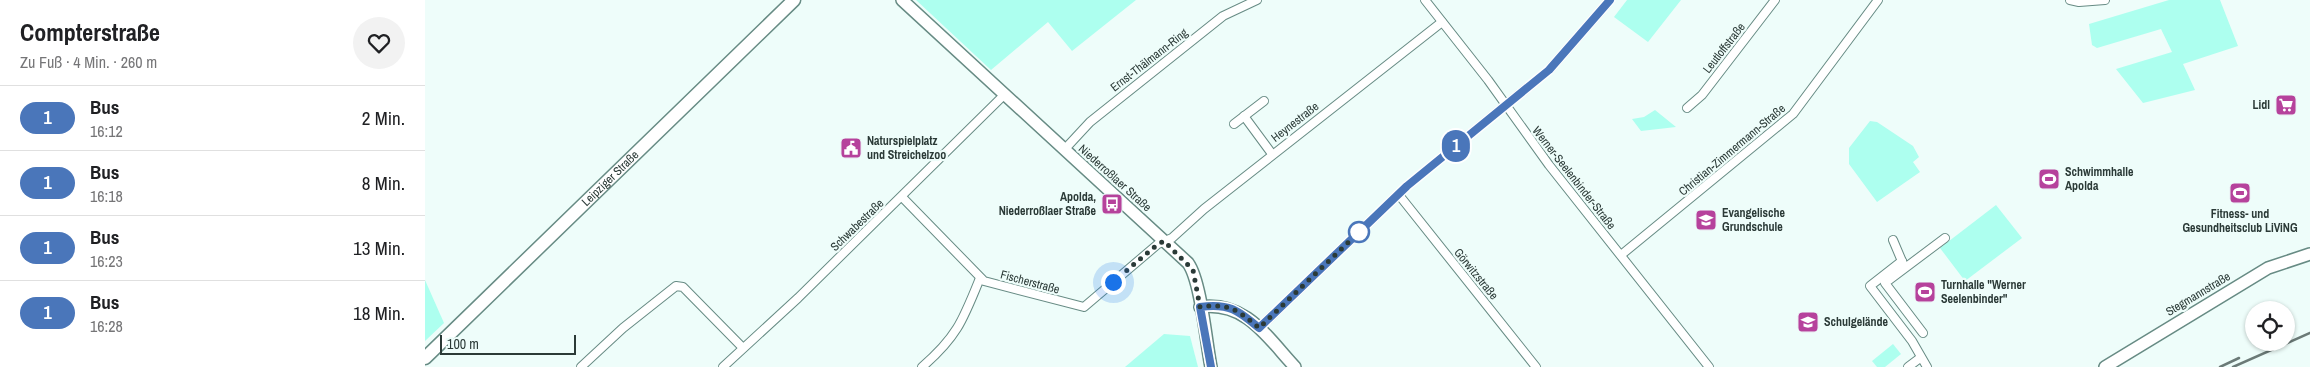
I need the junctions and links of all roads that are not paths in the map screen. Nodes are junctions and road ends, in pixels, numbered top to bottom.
1 (794, 0) edge
2 (902, 0) edge
3 (1257, 0) edge
4 (1425, 0) edge
5 (1610, 0) edge
6 (1775, 0) edge
7 (1878, 0) edge
8 (2070, 0) edge
9 (2105, 0) edge
10 (1442, 22) junction
11 (1004, 95) junction
12 (1264, 101) dead end
13 (1507, 106) junction
14 (1687, 108) dead end
15 (1244, 116) junction
16 (1233, 124) dead end
17 (1063, 150) junction
18 (1272, 154) junction
19 (1399, 195) junction
20 (902, 197) junction
21 (1945, 238) dead end
22 (1893, 240) dead end
23 (1164, 241) junction
24 (2310, 254) edge
25 (1621, 255) junction
26 (1903, 265) junction
27 (980, 278) junction
28 (1200, 307) junction
29 (1259, 328) junction
30 (1923, 333) dead end
31 (743, 348) junction
32 (425, 358) edge
33 (1920, 358) junction
34 (581, 367) edge
35 (723, 367) edge
36 (922, 367) edge
37 (1211, 367) edge
38 (1295, 367) edge
39 (1536, 367) edge
40 (1709, 367) edge
41 (1908, 367) edge
42 (1927, 367) edge
43 (2105, 367) edge

1 - 32 main road, Leipziger Straße
2 - 11 main road, Niederroßlaer Straße
3 - 17 street, Ernst-Thälmann-Ring
4 - 10 street, Werner-Seelenbinder-Straße
5 - 13 street
6 - 14 street, Leutloffstraße
7 - 25 street, Christian-Zimmermann-Straße
8 - 9 street
10 - 13 street, Werner-Seelenbinder-Straße
10 - 18 street, Heynestraße
11 - 17 main road, Niederroßlaer Straße
11 - 20 street, Schwabestraße
12 - 15 street
13 - 19 street
13 - 25 street, Werner-Seelenbinder-Straße
15 - 16 street
15 - 18 street
17 - 23 main road, Niederroßlaer Straße
18 - 23 street, Heynestraße
19 - 29 street
19 - 39 street, Görwitzstraße
20 - 27 street, Fischerstraße
20 - 31 street, Schwabestraße
21 - 26 street
22 - 26 street
23 - 27 street, Fischerstraße
23 - 28 main road, Niederroßlaer Straße
24 - 43 main road, Stegmannstraße
25 - 40 street, Werner-Seelenbinder-Straße
26 - 30 street
26 - 33 street
27 - 36 street
28 - 29 main road
28 - 37 main road, Niederroßlaer Straße
29 - 38 main road
31 - 34 street
31 - 35 street, Schwabestraße
33 - 41 street
33 - 42 street

